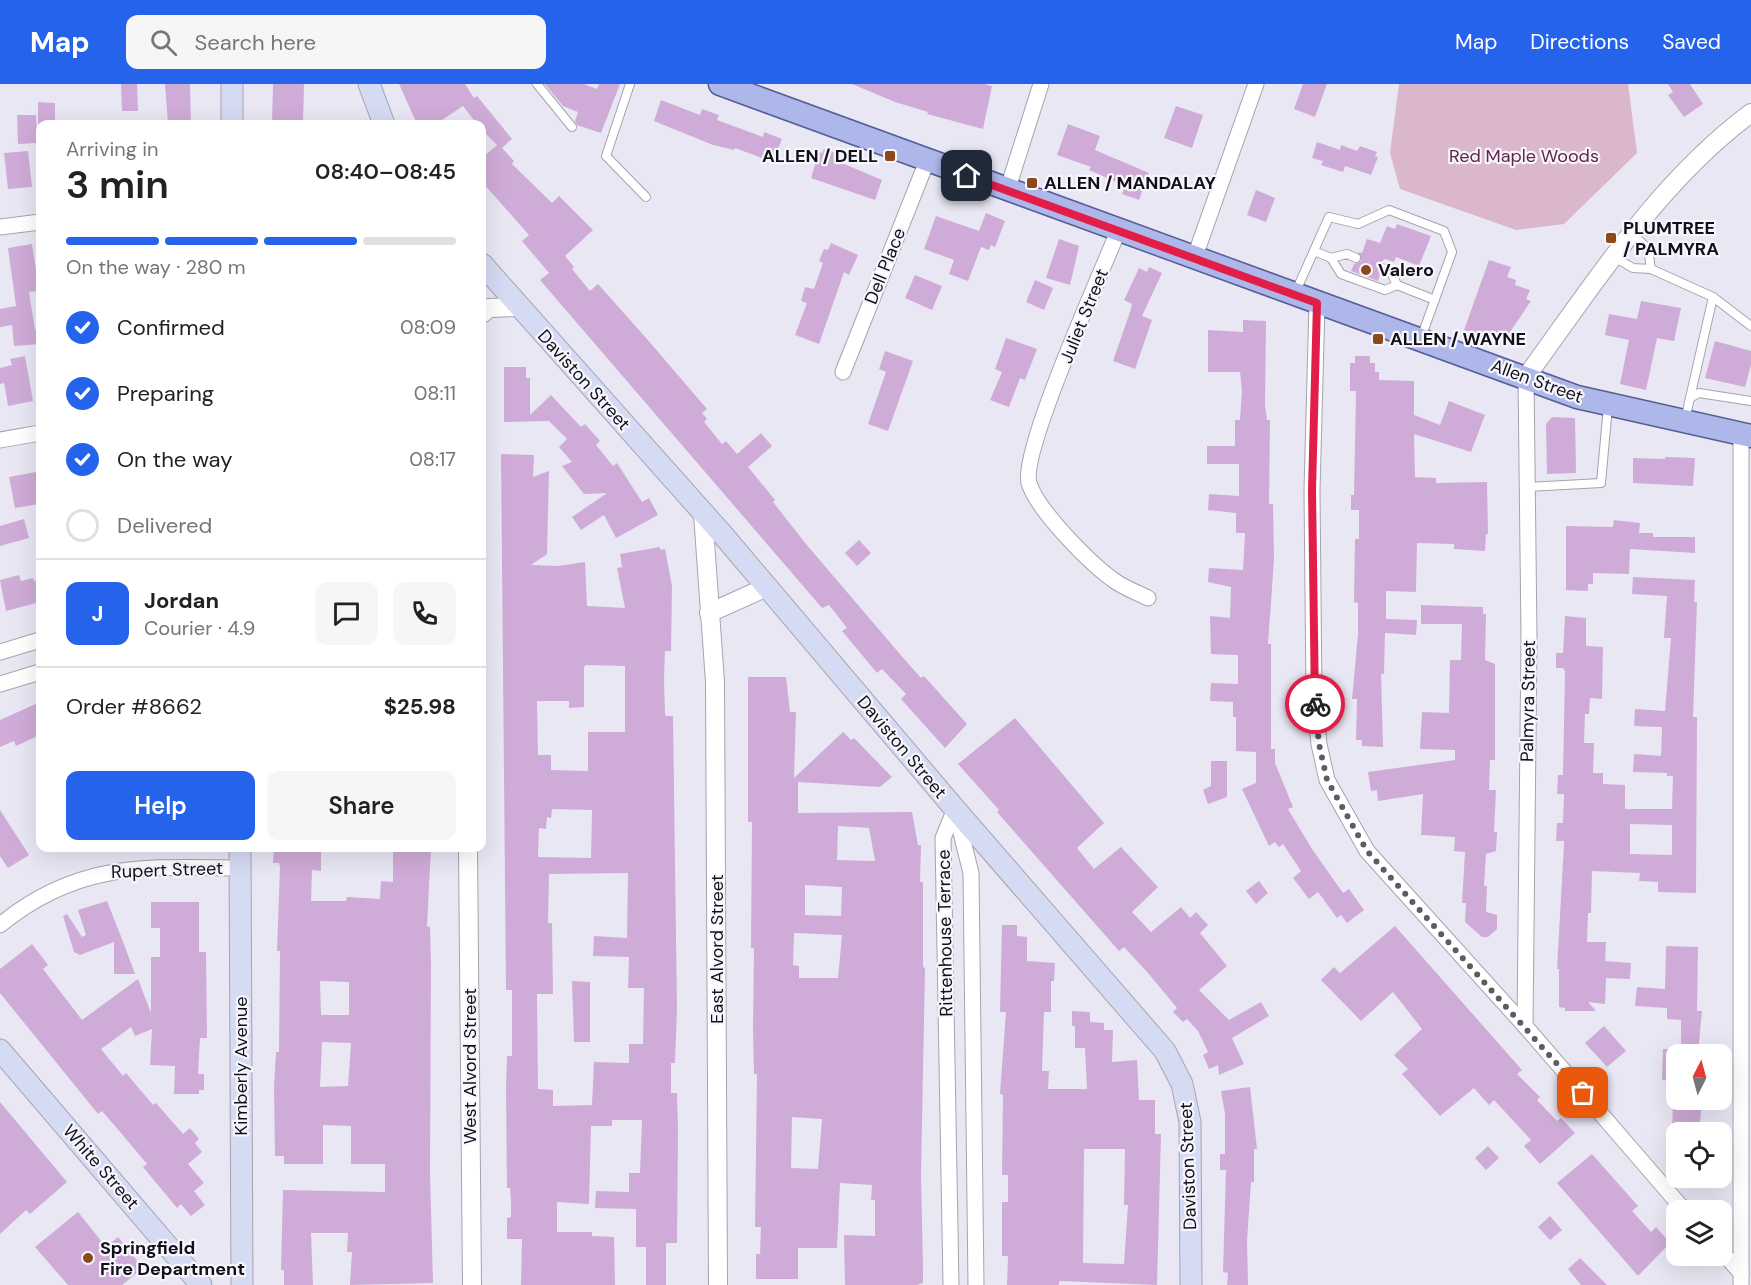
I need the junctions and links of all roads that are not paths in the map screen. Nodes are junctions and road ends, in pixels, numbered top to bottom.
1 (232, 84) edge
2 (369, 84) edge
3 (537, 84) edge
4 (630, 84) edge
5 (1041, 84) edge
6 (1256, 84) edge
7 (733, 86) edge
8 (1751, 113) edge
9 (232, 120) edge
10 (382, 120) edge
11 (572, 127) dead end
12 (927, 161) junction
13 (1007, 190) junction
14 (646, 197) dead end
15 (36, 222) edge
16 (0, 227) edge
17 (1118, 231) junction
18 (1632, 233) junction
19 (1314, 251) junction
20 (1614, 257) junction
21 (1331, 258) junction
22 (1356, 258) dead end
23 (1194, 259) junction
24 (1382, 268) dead end
25 (486, 269) edge
26 (1651, 269) junction
27 (1397, 285) junction
28 (1294, 295) junction
29 (1713, 297) junction
30 (1435, 300) junction
31 (1317, 303) junction
32 (519, 307) junction
33 (486, 311) edge
34 (1751, 326) edge
35 (1420, 339) junction
36 (843, 372) dead end
37 (1526, 377) junction
38 (1690, 398) junction
39 (1751, 401) edge
40 (1608, 405) junction
41 (1685, 422) junction
42 (1746, 434) edge
43 (36, 435) edge
44 (0, 441) edge
45 (1527, 487) junction
46 (703, 514) junction
47 (767, 587) junction
48 (1148, 598) dead end
49 (709, 613) junction
50 (36, 641) edge
51 (0, 652) edge
52 (36, 673) edge
53 (0, 684) edge
54 (955, 809) junction
55 (468, 852) edge
56 (240, 858) edge
57 (0, 925) edge
58 (1525, 1026) junction
59 (0, 1050) edge
60 (1675, 1200) edge
61 (1732, 1266) edge
62 (1741, 1279) edge
63 (201, 1285) edge
64 (242, 1285) edge
65 (472, 1285) edge
66 (718, 1285) edge
67 (951, 1285) edge
68 (976, 1285) edge
69 (1191, 1285) edge

1 - 9 main road
2 - 10 main road
3 - 11 lane
4 - 14 lane
5 - 13 street
6 - 23 street
7 - 12 main road, Allen Street
8 - 18 street
12 - 13 main road, Allen Street
12 - 36 street, Dell Place
13 - 17 main road, Allen Street
15 - 16 street
17 - 23 main road, Allen Street
17 - 48 street, Juliet Street
18 - 20 street
18 - 26 lane
19 - 21 lane
19 - 28 lane
19 - 30 lane
20 - 26 lane
20 - 37 street
21 - 22 lane
21 - 27 lane
23 - 28 main road, Allen Street
24 - 27 lane
25 - 32 main road, Daviston Street
26 - 29 lane
27 - 30 lane
28 - 31 main road, Allen Street
29 - 34 lane
29 - 38 lane
30 - 35 lane
31 - 35 main road, Allen Street
31 - 58 street
32 - 33 street
32 - 46 main road, Daviston Street
35 - 37 main road, Allen Street
37 - 40 main road, Allen Street
37 - 45 street, Palmyra Street
38 - 39 lane
38 - 41 lane
40 - 41 main road, Allen Street
40 - 45 lane
41 - 42 main road, Allen Street
42 - 62 street
43 - 44 street
45 - 58 street, Palmyra Street
46 - 47 main road, Daviston Street
46 - 49 street, East Alvord Street
47 - 49 street
47 - 54 main road, Daviston Street
49 - 66 street, East Alvord Street
50 - 51 street
52 - 53 street
54 - 67 street, Rittenhouse Terrace
54 - 68 street, Rittenhouse Terrace
54 - 69 main road, Daviston Street
55 - 65 street, West Alvord Street
56 - 57 street, Rupert Street
56 - 64 main road, Kimberly Avenue
58 - 60 street
59 - 63 main road, White Street
61 - 62 street

